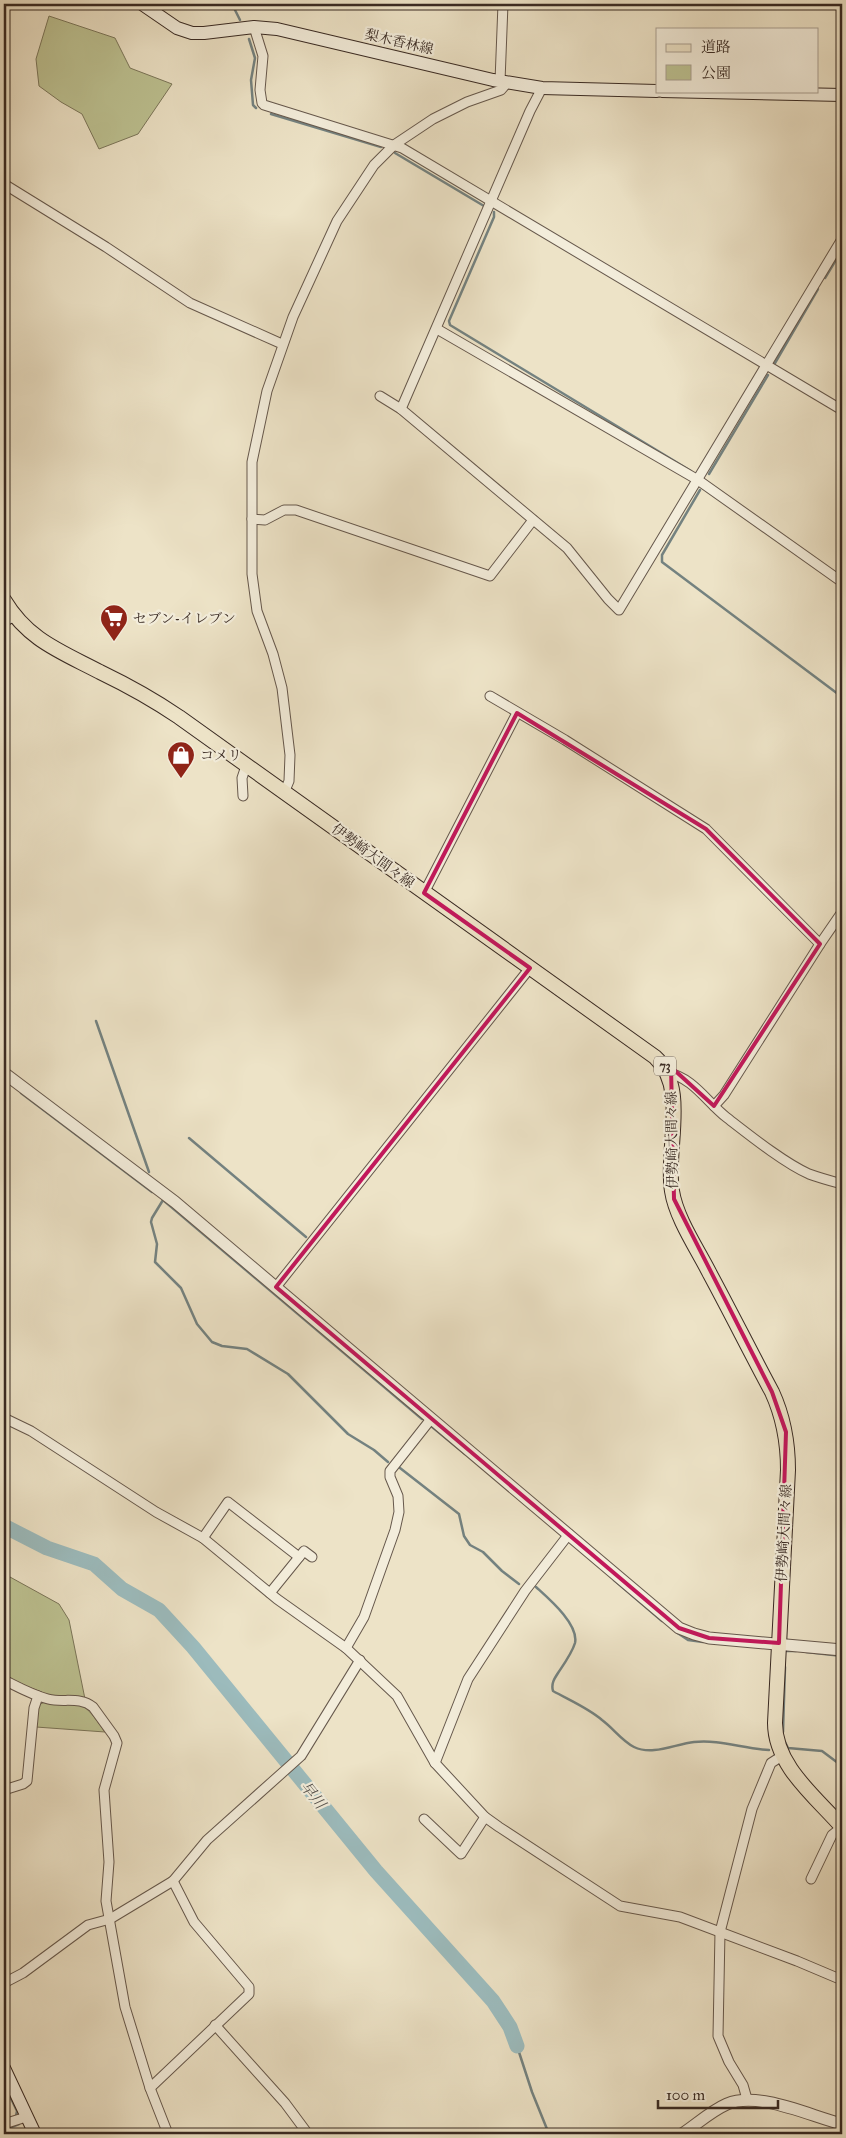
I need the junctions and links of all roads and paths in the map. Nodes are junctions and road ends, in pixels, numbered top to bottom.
1 (142, 4) edge
2 (503, 4) edge
3 (254, 26) junction
4 (504, 82) junction
5 (542, 88) junction
6 (656, 91) edge
7 (707, 92) edge
8 (842, 95) edge
9 (394, 145) junction
10 (4, 184) edge
11 (491, 203) junction
12 (842, 240) edge
13 (437, 329) junction
14 (282, 344) junction
15 (767, 365) junction
16 (380, 396) dead end
17 (401, 409) junction
18 (842, 410) edge
19 (698, 480) junction
20 (252, 519) junction
21 (533, 520) junction
22 (842, 582) edge
23 (4, 600) edge
24 (9, 618) edge
25 (490, 696) dead end
26 (517, 713) junction
27 (246, 766) junction
28 (284, 793) junction
29 (243, 796) dead end
30 (424, 893) junction
31 (842, 912) edge
32 (820, 944) junction
33 (530, 968) junction
34 (4, 1073) edge
35 (668, 1073) junction
36 (714, 1106) junction
37 (842, 1184) edge
38 (276, 1287) junction
39 (4, 1418) edge
40 (431, 1419) junction
41 (569, 1534) junction
42 (204, 1538) junction
43 (312, 1556) dead end
44 (299, 1557) junction
45 (270, 1593) junction
46 (779, 1643) junction
47 (346, 1648) junction
48 (842, 1650) edge
49 (360, 1660) junction
50 (4, 1680) edge
51 (38, 1696) junction
52 (782, 1756) junction
53 (435, 1763) junction
54 (4, 1790) edge
55 (485, 1818) junction
56 (424, 1819) dead end
57 (842, 1827) edge
58 (811, 1879) dead end
59 (173, 1881) junction
60 (110, 1919) junction
61 (720, 1932) junction
62 (842, 1980) edge
63 (4, 1983) edge
64 (215, 2025) junction
65 (4, 2068) edge
66 (150, 2088) junction
67 (747, 2100) junction
68 (26, 2117) junction
69 (4, 2124) edge
70 (842, 2124) edge
71 (35, 2134) edge
72 (168, 2134) edge
73 (308, 2134) edge
74 (682, 2134) edge

1 - 3 main road, 梨木香林線
2 - 4 street
3 - 4 main road, 梨木香林線
3 - 9 street
4 - 5 main road, 梨木香林線
4 - 9 street
5 - 6 main road, 梨木香林線
5 - 11 street
7 - 8 main road
9 - 11 street
9 - 14 street
10 - 14 street
11 - 13 street
11 - 15 street
12 - 15 street
13 - 17 street
13 - 19 street
14 - 20 street
15 - 18 street
15 - 19 street
16 - 17 street
17 - 21 street
19 - 21 street
19 - 22 street
20 - 21 street
20 - 28 street
23 - 24 main road, 伊勢崎大間々線 / 73
24 - 27 main road, 伊勢崎大間々線 / 73
25 - 26 street
26 - 30 street
26 - 32 street
27 - 28 main road, 伊勢崎大間々線 / 73
27 - 29 street
28 - 30 main road, 伊勢崎大間々線 / 73
30 - 33 main road, 伊勢崎大間々線 / 73
31 - 32 street
32 - 36 street
33 - 35 main road, 伊勢崎大間々線 / 73
33 - 38 street
34 - 38 street
35 - 36 street
35 - 46 main road, 伊勢崎大間々線 / 73
36 - 37 street
38 - 40 street
39 - 42 street
40 - 41 street
40 - 47 street
41 - 46 street
41 - 53 street
42 - 44 street
42 - 45 street
43 - 44 street
44 - 45 street
45 - 47 street
46 - 48 street
46 - 52 main road, 伊勢崎大間々線 / 73
47 - 49 street
49 - 53 street
49 - 59 street
50 - 51 street
51 - 54 street
51 - 60 street
52 - 57 main road, 伊勢崎大間々線 / 73
52 - 61 street
53 - 55 street
55 - 56 street
55 - 61 street
57 - 58 street
59 - 60 street
59 - 64 street
60 - 63 street
60 - 66 street
61 - 62 street
61 - 67 street
64 - 66 street
64 - 73 street
65 - 68 main road
66 - 72 street
67 - 70 street
67 - 74 street
68 - 69 street
68 - 71 main road

